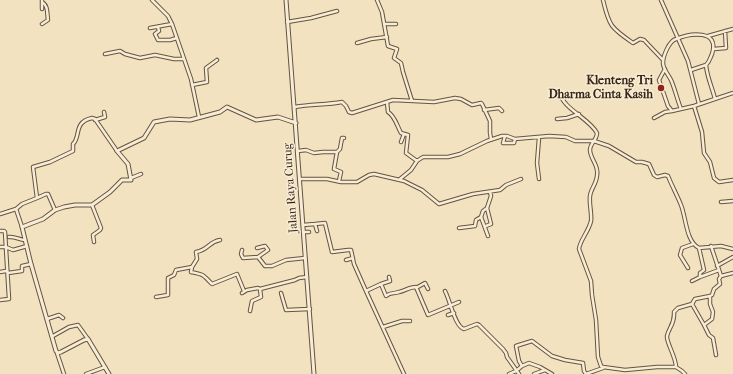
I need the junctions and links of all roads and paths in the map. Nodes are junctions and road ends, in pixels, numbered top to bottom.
1 (152, 0) edge
2 (286, 0) edge
3 (377, 0) edge
4 (603, 0) edge
5 (661, 0) edge
6 (42, 1) edge
7 (42, 9) dead end
8 (337, 11) dead end
9 (287, 22) junction
10 (42, 24) dead end
11 (172, 24) junction
12 (384, 24) junction
13 (396, 24) dead end
14 (158, 27) junction
15 (150, 28) dead end
16 (733, 30) edge
17 (725, 31) junction
18 (708, 36) junction
19 (387, 37) junction
20 (177, 38) junction
21 (679, 38) junction
22 (357, 43) dead end
23 (713, 49) junction
24 (105, 54) dead end
25 (183, 59) junction
26 (218, 60) dead end
27 (663, 60) junction
28 (706, 65) junction
29 (664, 69) junction
30 (691, 70) junction
31 (192, 85) junction
32 (560, 93) dead end
33 (733, 93) edge
34 (715, 99) junction
35 (412, 101) junction
36 (388, 102) junction
37 (699, 104) junction
38 (694, 106) junction
39 (295, 107) junction
40 (681, 109) junction
41 (484, 110) junction
42 (502, 111) dead end
43 (672, 111) junction
44 (104, 112) dead end
45 (579, 114) junction
46 (199, 117) junction
47 (654, 118) dead end
48 (557, 119) dead end
49 (95, 120) junction
50 (296, 124) junction
51 (404, 134) junction
52 (505, 136) junction
53 (344, 138) dead end
54 (539, 138) junction
55 (492, 139) junction
56 (515, 139) junction
57 (594, 141) junction
58 (401, 142) dead end
59 (117, 151) junction
60 (298, 151) junction
61 (337, 152) junction
62 (417, 161) junction
63 (141, 174) dead end
64 (131, 178) junction
65 (300, 179) junction
66 (399, 179) junction
67 (540, 179) dead end
68 (520, 180) dead end
69 (733, 180) edge
70 (339, 182) junction
71 (490, 192) junction
72 (37, 198) junction
73 (733, 201) edge
74 (720, 202) dead end
75 (92, 206) junction
76 (487, 208) junction
77 (16, 209) junction
78 (55, 210) junction
79 (0, 214) edge
80 (481, 217) junction
81 (315, 224) junction
82 (302, 225) junction
83 (486, 226) junction
84 (22, 227) junction
85 (459, 228) dead end
86 (0, 231) edge
87 (318, 231) dead end
88 (303, 232) junction
89 (309, 232) dead end
90 (488, 236) dead end
91 (10, 237) dead end
92 (25, 240) junction
93 (220, 240) dead end
94 (94, 242) dead end
95 (693, 244) junction
96 (733, 244) edge
97 (27, 246) junction
98 (711, 246) junction
99 (0, 247) edge
100 (6, 247) junction
101 (257, 248) dead end
102 (699, 248) junction
103 (733, 248) edge
104 (242, 250) dead end
105 (258, 257) junction
106 (733, 257) edge
107 (305, 258) junction
108 (353, 258) junction
109 (346, 260) dead end
110 (31, 264) junction
111 (717, 266) junction
112 (192, 267) junction
113 (688, 268) dead end
114 (719, 270) junction
115 (0, 272) edge
116 (7, 272) junction
117 (733, 273) edge
118 (721, 276) junction
119 (307, 277) junction
120 (389, 277) dead end
121 (700, 277) junction
122 (692, 281) dead end
123 (381, 284) junction
124 (416, 288) junction
125 (260, 289) junction
126 (428, 289) dead end
127 (366, 291) junction
128 (445, 291) dead end
129 (281, 293) dead end
130 (710, 296) junction
131 (156, 297) dead end
132 (0, 300) edge
133 (459, 302) dead end
134 (692, 304) junction
135 (451, 306) junction
136 (310, 309) junction
137 (250, 311) dead end
138 (454, 313) junction
139 (448, 316) dead end
140 (63, 318) dead end
141 (47, 319) junction
142 (410, 321) dead end
143 (704, 325) junction
144 (383, 327) junction
145 (53, 336) junction
146 (88, 339) junction
147 (57, 353) junction
148 (716, 355) dead end
149 (522, 366) junction
150 (106, 367) junction
151 (676, 367) junction
152 (603, 368) junction
153 (545, 370) junction
154 (516, 371) junction
155 (64, 374) edge
156 (86, 374) edge
157 (109, 374) edge
158 (314, 374) edge
159 (404, 374) edge
160 (509, 374) edge
161 (519, 374) edge
162 (534, 374) edge
163 (552, 374) edge
164 (585, 374) edge
165 (684, 374) edge

1 - 11 street
2 - 9 street, Jalan Raya Curug
3 - 12 street
4 - 27 street
5 - 21 street
6 - 7 street
6 - 10 street
8 - 9 street
9 - 39 street, Jalan Raya Curug
11 - 14 street
11 - 20 street
12 - 13 street
12 - 19 street
14 - 15 street
14 - 20 street
16 - 17 street
17 - 18 street
17 - 23 street
18 - 21 street
18 - 23 street
19 - 22 street
19 - 35 street
20 - 25 street
21 - 27 street
21 - 30 street
23 - 28 street
24 - 25 street
25 - 31 street
26 - 31 street
27 - 29 street
28 - 30 street
28 - 34 street
29 - 40 street
29 - 43 street
30 - 37 street
31 - 46 street
32 - 45 street
33 - 34 street
34 - 37 street
35 - 36 street
35 - 41 street
36 - 39 street
36 - 51 street
37 - 38 street
38 - 40 street
38 - 69 street
39 - 50 street, Jalan Raya Curug
40 - 43 street
41 - 42 street
41 - 55 street
43 - 47 street
44 - 49 street
45 - 48 street
45 - 57 street
46 - 50 street
46 - 59 street
49 - 59 street
49 - 72 street
50 - 60 street, Jalan Raya Curug
51 - 58 street
51 - 62 street
52 - 55 street
52 - 56 street
52 - 56 street
53 - 61 street
54 - 56 street
54 - 57 street
54 - 67 street
55 - 62 street
57 - 95 street
57 - 152 street
59 - 64 street
60 - 61 street
60 - 65 street, Jalan Raya Curug
61 - 70 street
62 - 66 street
63 - 64 street
64 - 75 street
65 - 70 street
65 - 82 street, Jalan Raya Curug
66 - 70 street
66 - 71 street
68 - 71 street
71 - 76 street
72 - 77 street
72 - 78 street
73 - 74 street
75 - 78 street
75 - 94 street
76 - 80 street
76 - 83 street
77 - 79 street
77 - 84 street
78 - 84 street
80 - 83 street
80 - 85 street
81 - 82 street
81 - 87 street
81 - 108 street
82 - 88 street, Jalan Raya Curug
83 - 90 street
84 - 92 street
86 - 100 street
88 - 89 street
88 - 107 street, Jalan Raya Curug
91 - 92 street
92 - 97 street
93 - 112 street
95 - 102 street
95 - 113 street
96 - 103 street
97 - 100 street
97 - 110 street
98 - 102 street
98 - 103 street
98 - 111 street
99 - 100 street
100 - 116 street
101 - 105 street
102 - 121 street
104 - 105 street
105 - 107 street
106 - 111 street
107 - 119 street, Jalan Raya Curug
108 - 109 street
108 - 127 street
110 - 116 street
110 - 141 street
111 - 114 street
112 - 125 street
112 - 131 street
114 - 118 street
114 - 121 street
115 - 116 street
116 - 132 street
117 - 118 street
118 - 130 street
119 - 125 street
119 - 136 street, Jalan Raya Curug
120 - 123 street
121 - 122 street
123 - 124 street
123 - 127 street
124 - 126 street
124 - 135 street
125 - 137 street
127 - 144 street
128 - 135 street
129 - 136 street
130 - 134 street
130 - 143 street
133 - 135 street
134 - 143 street
134 - 151 street
135 - 138 street
136 - 158 street, Jalan Raya Curug
138 - 139 street
138 - 154 street
140 - 141 street
141 - 145 street
142 - 144 street
143 - 148 street
144 - 159 street
145 - 146 street
145 - 147 street
146 - 147 street
146 - 150 street
147 - 155 street
149 - 153 street
149 - 154 street
149 - 164 street
150 - 156 street
150 - 157 street
151 - 152 street
151 - 165 street
152 - 164 street
153 - 162 street
153 - 163 street
154 - 160 street
154 - 161 street

